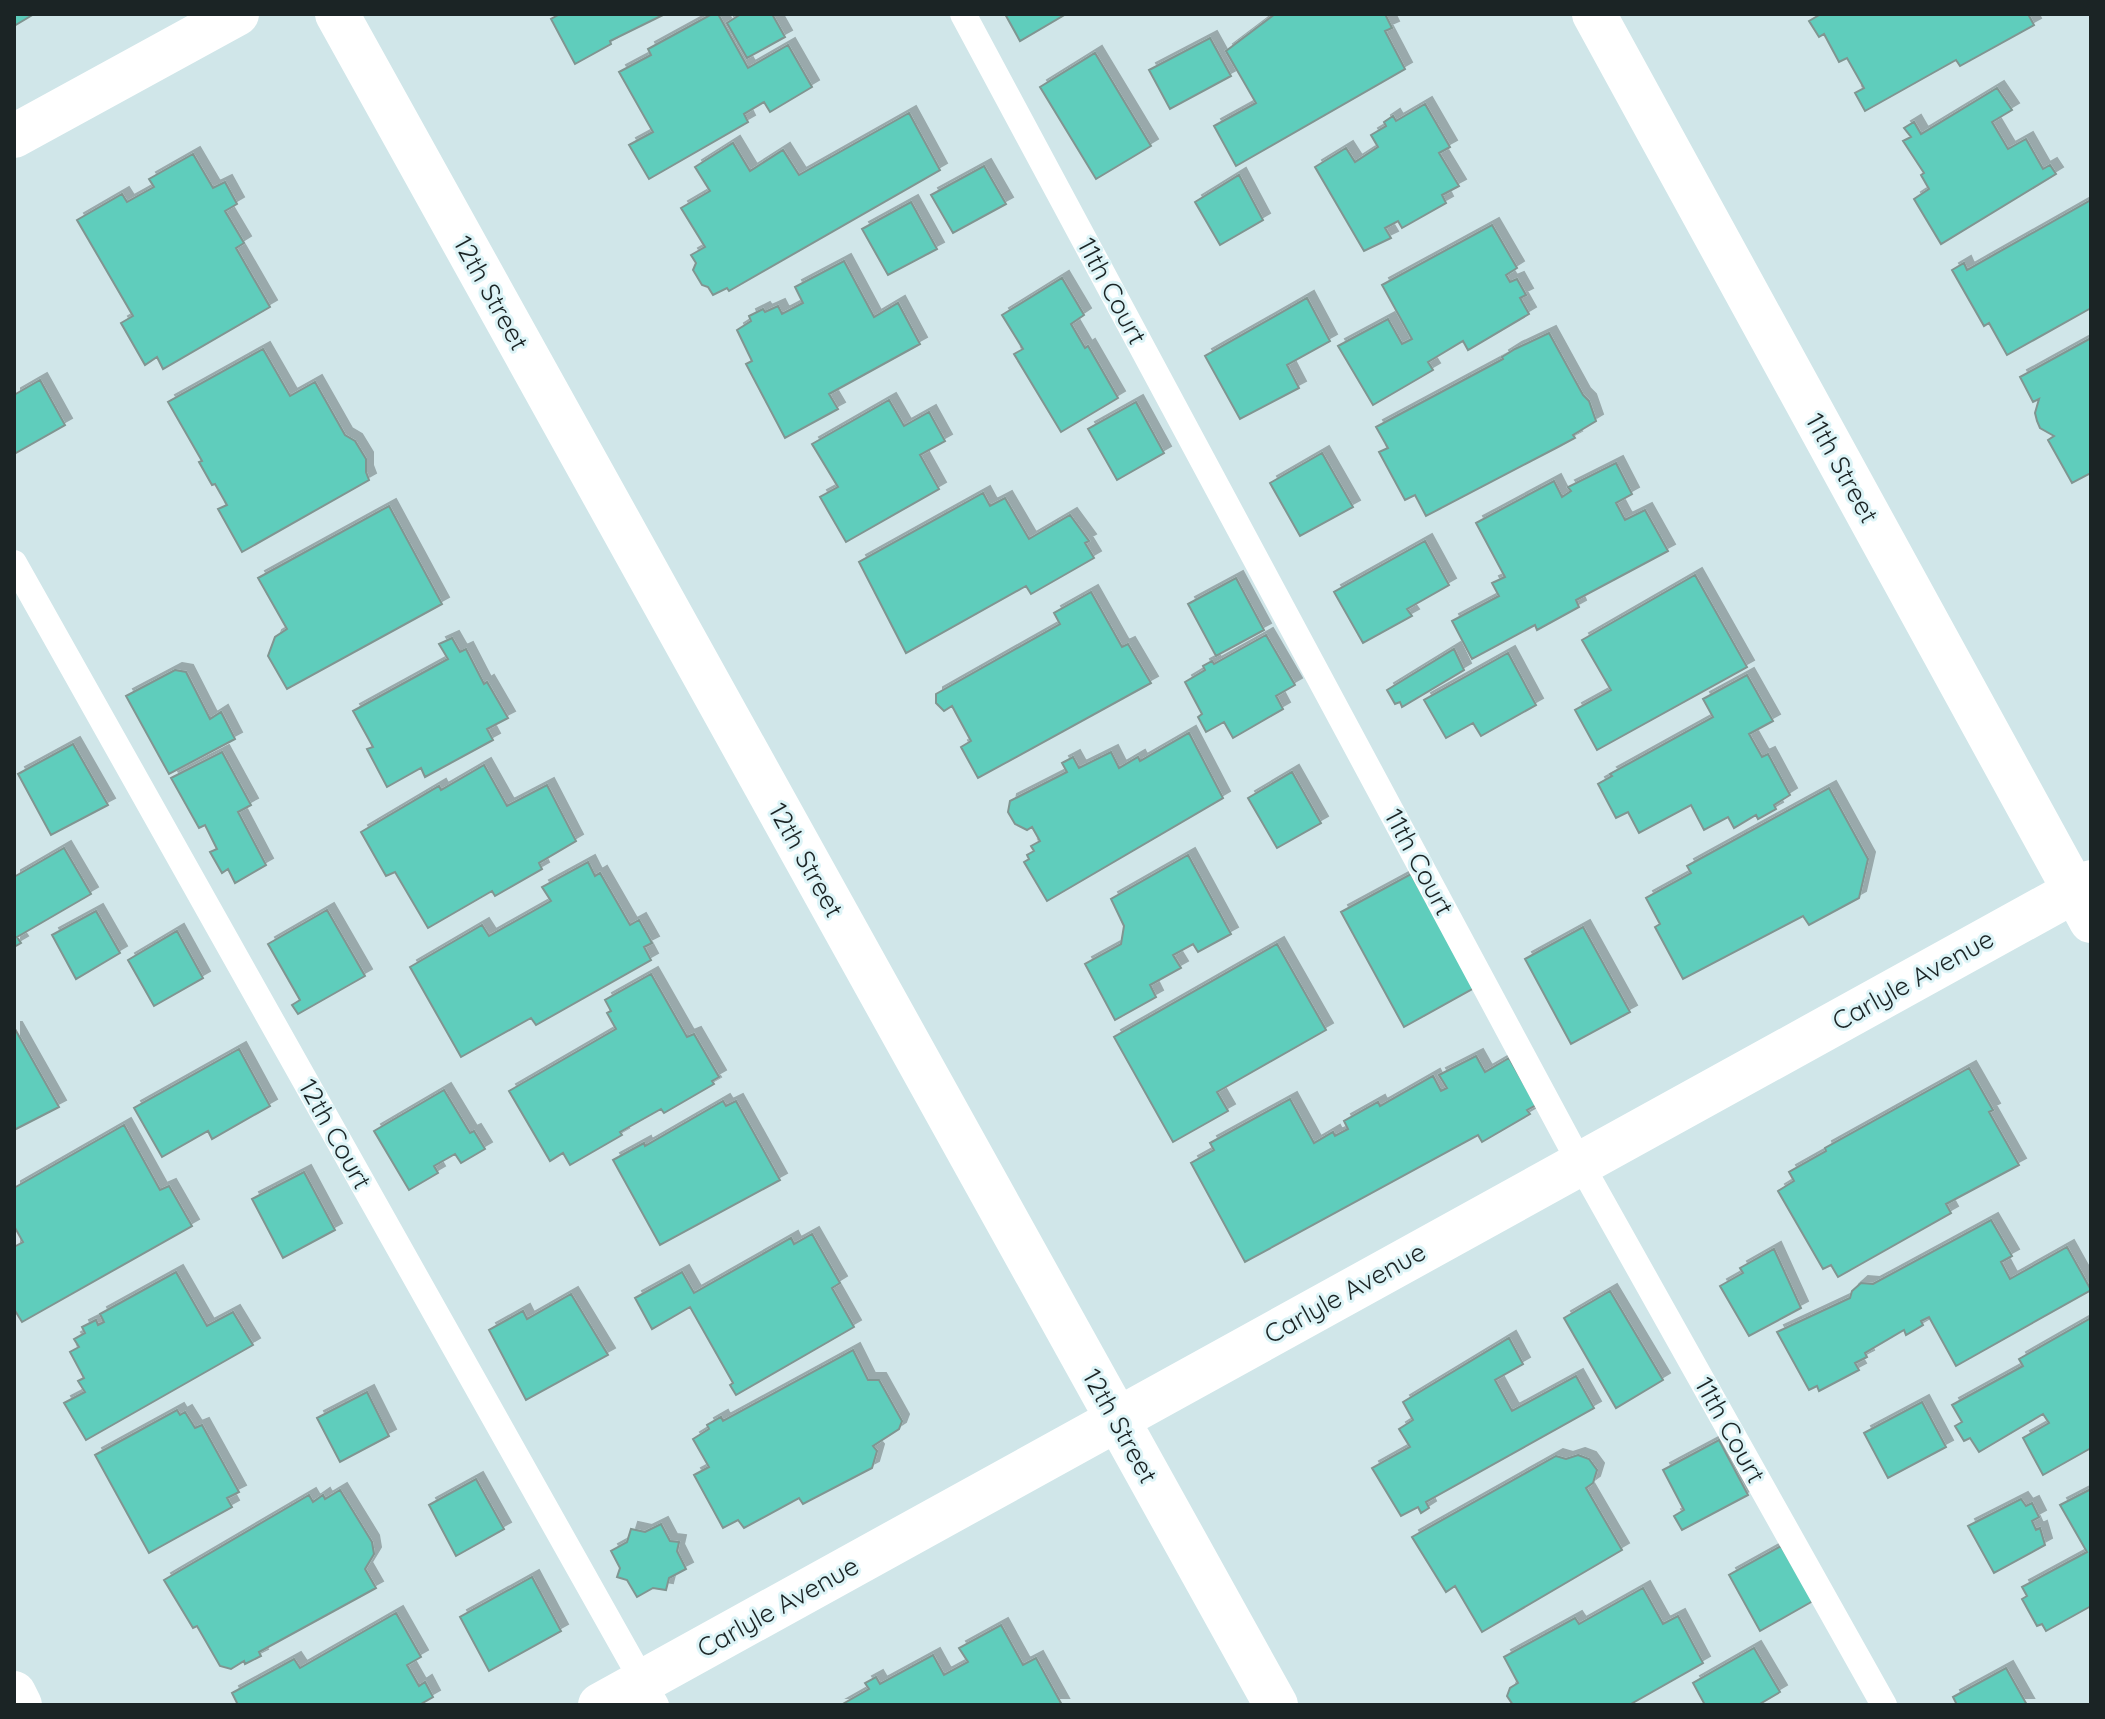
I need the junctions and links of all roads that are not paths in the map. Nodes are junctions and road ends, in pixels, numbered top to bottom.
1 (237, 14) edge
2 (337, 14) edge
3 (963, 14) edge
4 (1594, 14) edge
5 (14, 136) edge
6 (14, 563) edge
7 (2085, 898) edge
8 (1580, 1163) junction
9 (1117, 1419) junction
10 (14, 1693) edge
11 (649, 1693) edge
12 (20, 1705) edge
13 (600, 1705) edge
14 (1276, 1705) edge
15 (1884, 1705) edge

1 - 5 street
2 - 9 street, 12th Street
3 - 8 lane, 11th Court
4 - 7 street, 11th Street
6 - 11 lane, 12th Court
7 - 8 street, Carlyle Avenue
8 - 9 street, Carlyle Avenue
8 - 15 lane, 11th Court
9 - 11 street, Carlyle Avenue
9 - 14 street, 12th Street
10 - 12 street
11 - 13 street, Carlyle Avenue

